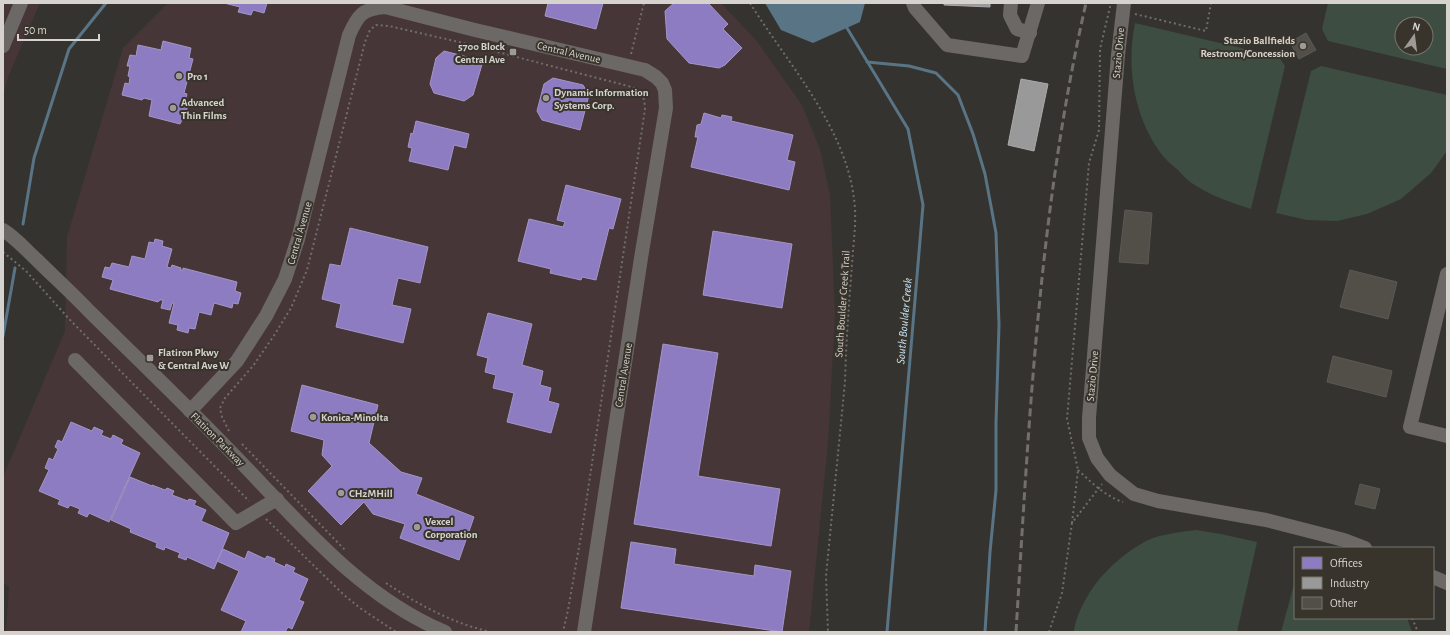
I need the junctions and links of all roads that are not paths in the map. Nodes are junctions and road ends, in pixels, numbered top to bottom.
1 (21, 3) edge
2 (913, 3) edge
3 (1011, 3) edge
4 (1038, 3) edge
5 (1124, 3) edge
6 (1030, 32) junction
7 (3, 46) edge
8 (3, 230) edge
9 (1447, 274) edge
10 (75, 360) dead end
11 (190, 411) junction
12 (1447, 436) edge
13 (277, 500) junction
14 (1362, 547) edge
15 (1434, 578) edge
16 (1447, 584) edge
17 (445, 632) edge
18 (584, 632) edge

1 - 7 street
2 - 6 street
3 - 6 street
4 - 6 street
5 - 14 street, Stazio Drive
8 - 11 street, Flatiron Parkway
9 - 12 street
10 - 13 street
11 - 13 street, Flatiron Parkway
11 - 18 street, Central Avenue
13 - 17 street, Flatiron Parkway
15 - 16 street

